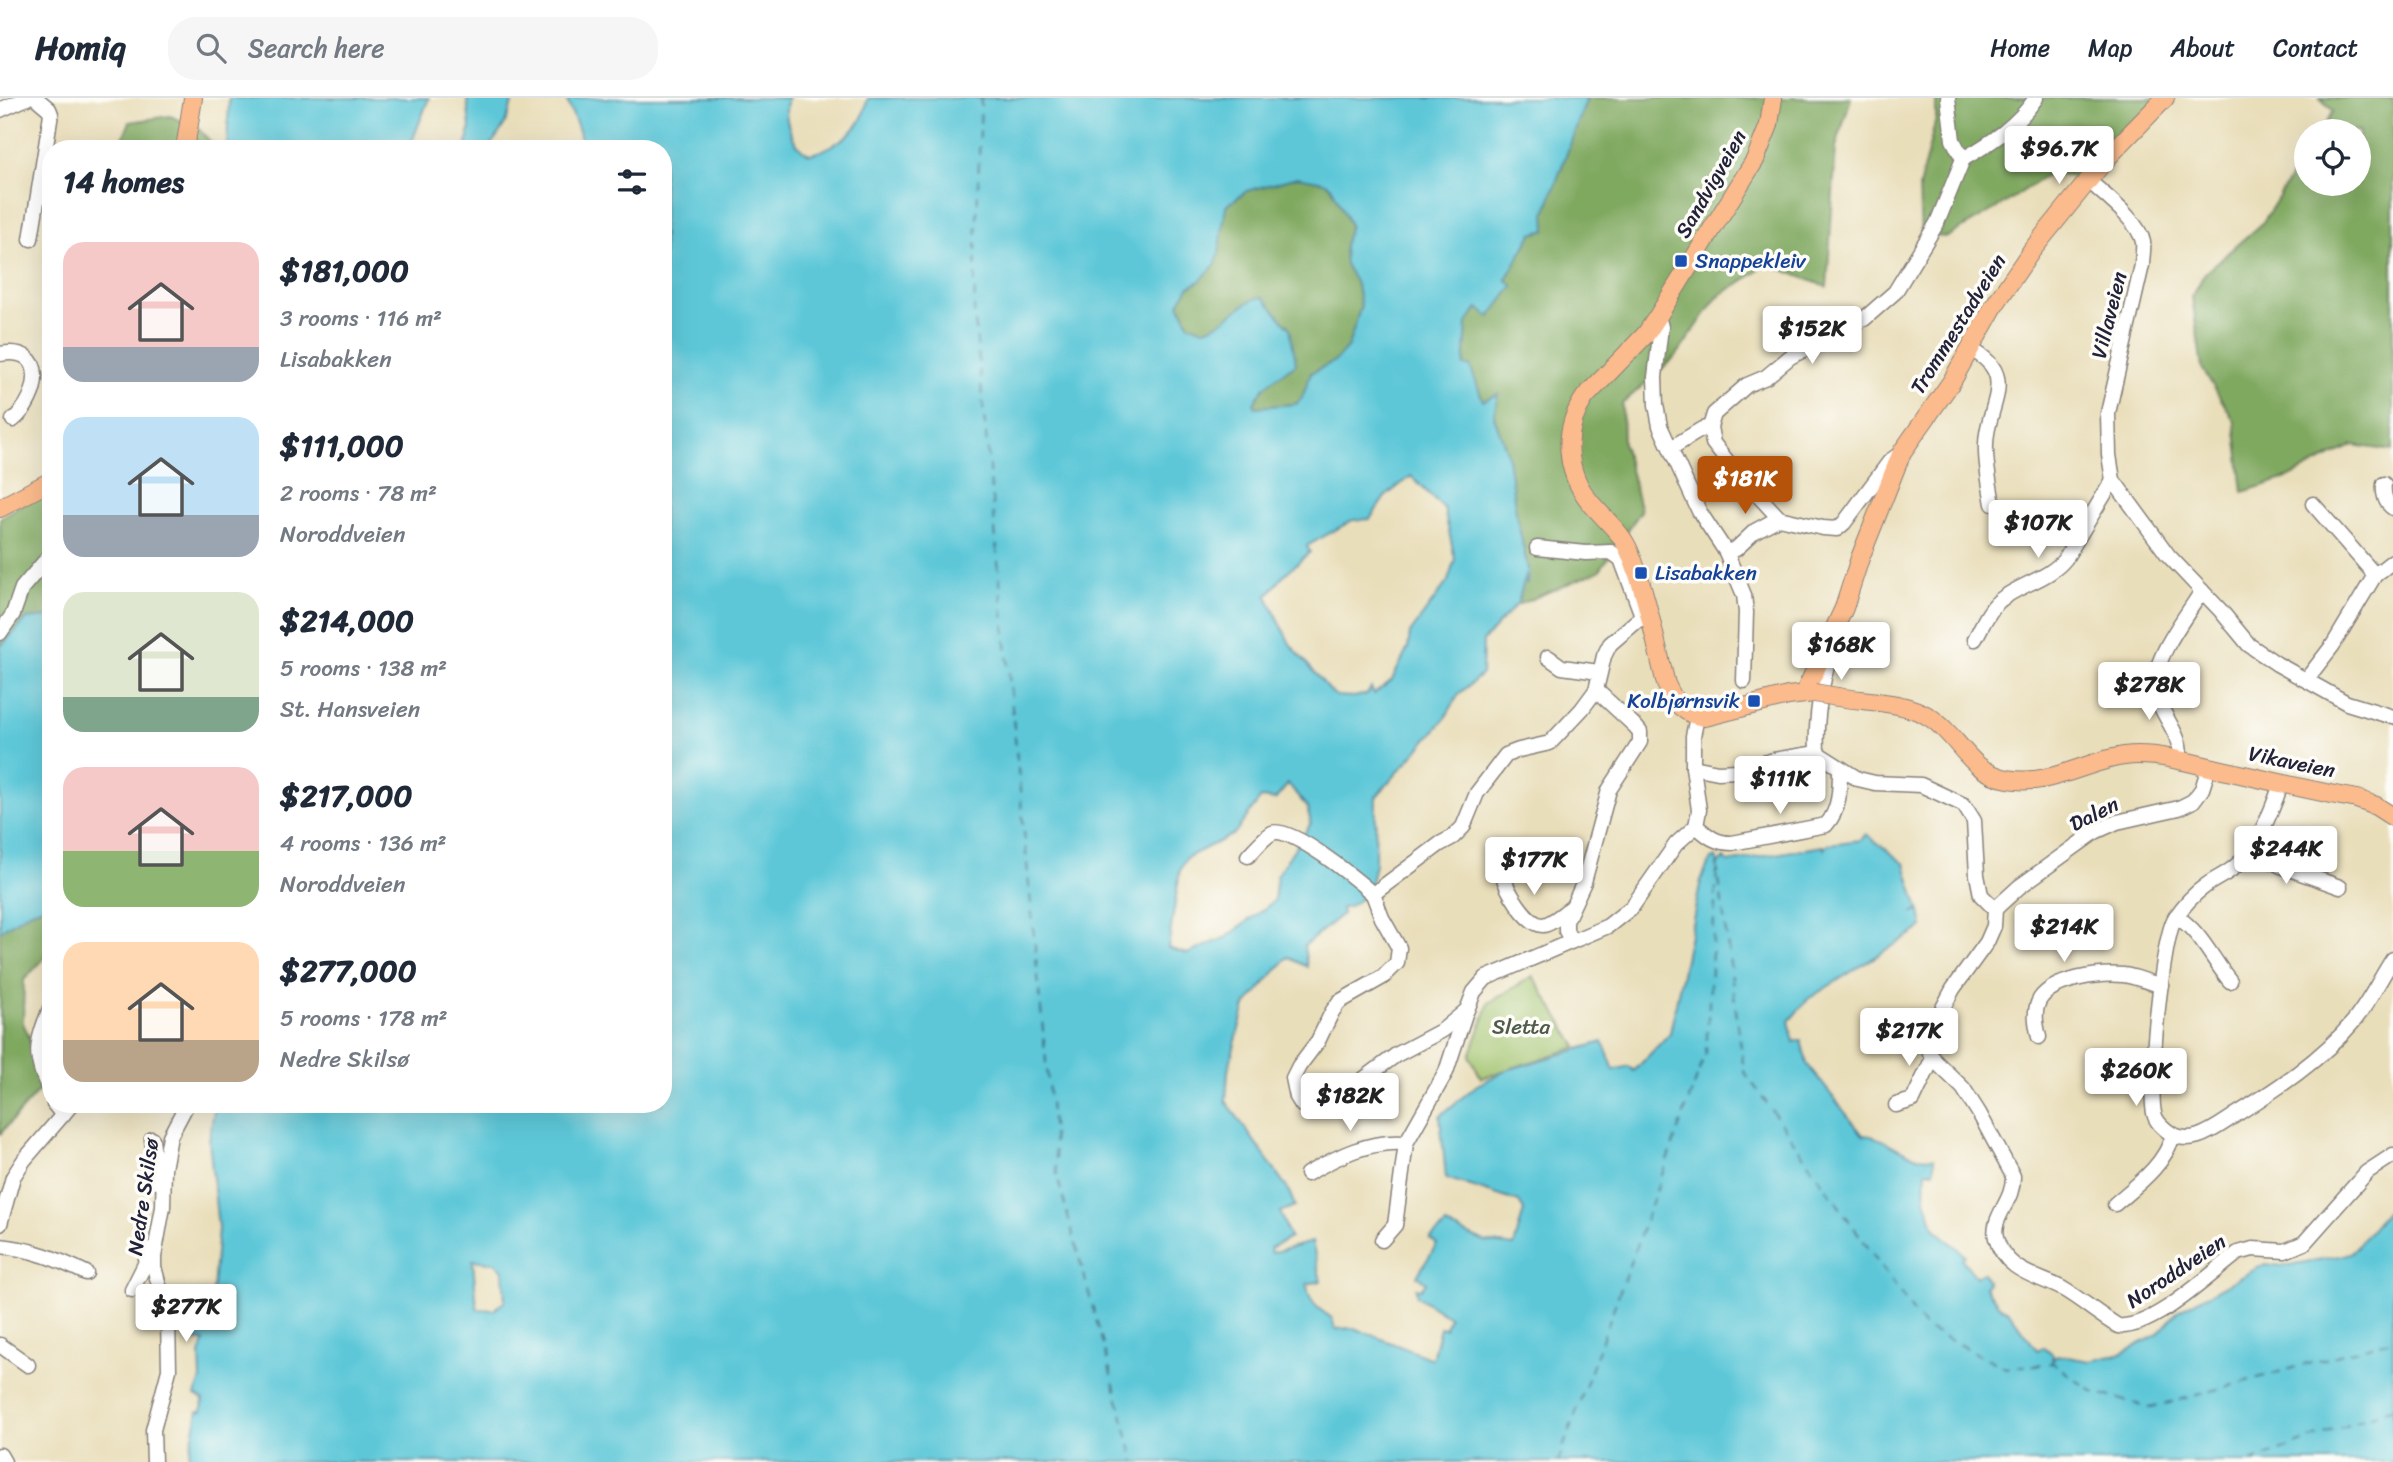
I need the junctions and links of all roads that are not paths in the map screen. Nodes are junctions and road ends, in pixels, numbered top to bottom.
1 (27, 98) edge
2 (36, 98) edge
3 (193, 98) edge
4 (1773, 98) edge
5 (1948, 98) edge
6 (2036, 98) edge
7 (2165, 98) edge
8 (0, 110) edge
9 (47, 140) edge
10 (186, 140) edge
11 (1963, 159) junction
12 (42, 170) edge
13 (2088, 180) junction
14 (31, 239) dead end
15 (1658, 316) junction
16 (1970, 349) junction
17 (0, 354) edge
18 (13, 420) dead end
19 (1710, 427) junction
20 (1671, 448) junction
21 (1902, 452) junction
22 (2113, 480) junction
23 (2384, 484) dead end
24 (42, 486) edge
25 (1993, 504) dead end
26 (2313, 504) dead end
27 (0, 508) edge
28 (2393, 508) edge
29 (1779, 518) junction
30 (1537, 548) dead end
31 (1726, 552) junction
32 (2393, 561) edge
33 (42, 565) edge
34 (2375, 575) junction
35 (2202, 591) junction
36 (1844, 608) junction
37 (1646, 618) junction
38 (0, 633) edge
39 (1975, 639) dead end
40 (1548, 657) dead end
41 (1599, 672) junction
42 (2306, 680) junction
43 (1744, 681) dead end
44 (1596, 690) junction
45 (1810, 693) junction
46 (1697, 717) junction
47 (2393, 717) edge
48 (1817, 753) junction
49 (2179, 761) junction
50 (1693, 767) junction
51 (2209, 767) junction
52 (1840, 768) junction
53 (2281, 784) junction
54 (2393, 816) edge
55 (1696, 826) junction
56 (2250, 849) junction
57 (1248, 856) dead end
58 (1504, 859) dead end
59 (2340, 887) dead end
60 (1373, 894) junction
61 (1575, 905) junction
62 (1995, 909) junction
63 (2176, 916) junction
64 (1572, 940) junction
65 (2393, 960) edge
66 (2230, 981) dead end
67 (2161, 985) junction
68 (1467, 1010) junction
69 (42, 1032) edge
70 (2039, 1037) dead end
71 (1935, 1061) junction
72 (42, 1070) edge
73 (1896, 1105) dead end
74 (59, 1113) edge
75 (182, 1113) edge
76 (2173, 1135) junction
77 (152, 1139) dead end
78 (1406, 1143) junction
79 (2393, 1155) edge
80 (1307, 1174) dead end
81 (2115, 1204) dead end
82 (0, 1224) edge
83 (157, 1234) junction
84 (1382, 1240) dead end
85 (0, 1246) edge
86 (86, 1273) dead end
87 (132, 1290) dead end
88 (0, 1345) edge
89 (28, 1365) dead end
90 (0, 1455) edge
91 (4, 1462) edge
92 (154, 1462) edge

1 - 8 street
2 - 9 street
3 - 10 main road
4 - 15 main road, Sandvigveien
5 - 11 street
6 - 11 street
7 - 13 main road, Trommestadveien
11 - 19 street
12 - 14 street
13 - 16 main road, Trommestadveien
13 - 22 street, Villaveien
15 - 20 street
15 - 37 main road, Sandvigveien
16 - 21 main road, Trommestadveien
16 - 25 street
17 - 18 street
19 - 20 street
19 - 29 street
20 - 31 street
21 - 29 street
21 - 36 main road, Trommestadveien
22 - 35 street, Villaveien
22 - 39 street
23 - 28 street
24 - 27 main road
26 - 34 street
29 - 31 street
30 - 37 street
31 - 43 street
32 - 34 street
33 - 38 street
34 - 42 street
35 - 42 street, Villaveien
35 - 49 street
36 - 45 main road, Trommestadveien
36 - 48 street, Trommestadveien
37 - 41 street
37 - 46 main road, Sandvigveien
40 - 41 street
41 - 44 street
42 - 47 street, Villaveien
44 - 60 street
44 - 61 street
45 - 46 main road, Vikaveien
45 - 49 main road, Vikaveien, bridge
46 - 50 street
48 - 50 street
48 - 52 street
49 - 51 main road, Vikaveien
50 - 55 street
51 - 53 main road, Vikaveien
51 - 62 street, Dalen
52 - 55 street
52 - 62 street
53 - 54 main road, Vikaveien
53 - 56 street
55 - 64 street
56 - 59 street
56 - 63 street
57 - 60 street
58 - 61 street
60 - 68 street
61 - 64 street
62 - 71 street
63 - 66 street
63 - 67 street
64 - 68 street
65 - 76 street
67 - 70 street
67 - 76 street
68 - 78 street
69 - 72 street
71 - 73 street
71 - 79 street, Noroddveien
74 - 82 street
75 - 83 street, Nedre Skilsø
76 - 81 street
77 - 83 street
78 - 80 street
78 - 84 street
83 - 87 street
83 - 92 street, Nedre Skilsø
85 - 86 street
88 - 89 street
90 - 91 street

